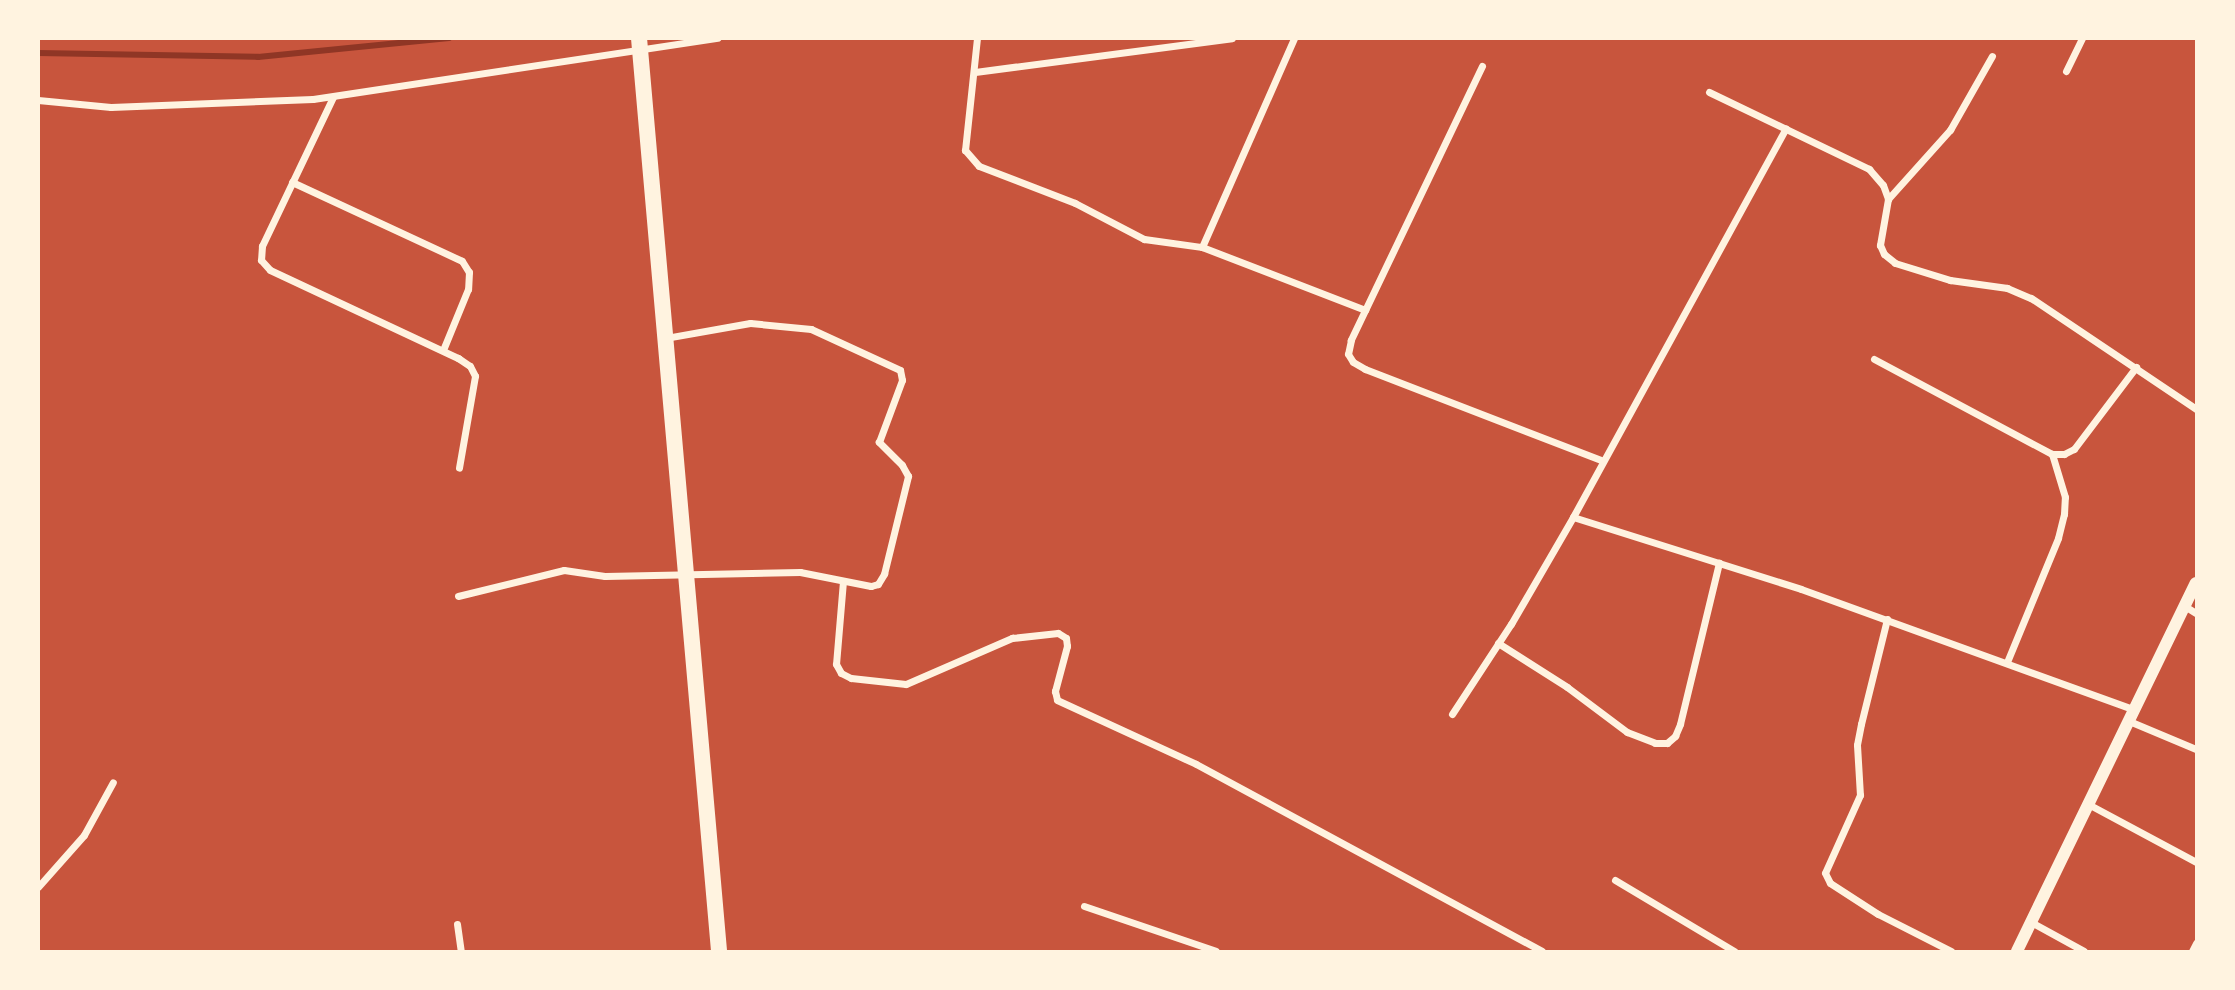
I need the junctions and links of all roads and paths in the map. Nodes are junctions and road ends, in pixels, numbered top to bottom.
1 (718, 38) edge
2 (977, 38) edge
3 (1232, 38) edge
4 (1294, 38) edge
5 (2082, 38) edge
6 (640, 43) edge
7 (1992, 56) dead end
8 (1482, 66) dead end
9 (2066, 71) dead end
10 (975, 72) junction
11 (1709, 92) dead end
12 (333, 97) junction
13 (38, 100) edge
14 (1786, 128) junction
15 (292, 183) junction
16 (1888, 199) junction
17 (1202, 247) junction
18 (1365, 310) junction
19 (666, 339) junction
20 (443, 350) junction
21 (1874, 359) dead end
22 (2136, 367) junction
23 (2196, 409) edge
24 (2052, 454) junction
25 (1603, 461) junction
26 (459, 468) dead end
27 (1573, 517) junction
28 (1719, 563) junction
29 (687, 576) junction
30 (844, 581) junction
31 (2196, 583) edge
32 (458, 596) dead end
33 (2183, 605) junction
34 (2196, 613) edge
35 (1887, 619) junction
36 (1498, 643) junction
37 (2007, 662) junction
38 (1452, 714) dead end
39 (2131, 715) junction
40 (2196, 749) edge
41 (113, 782) dead end
42 (2088, 804) junction
43 (2196, 862) edge
44 (1615, 880) dead end
45 (38, 887) edge
46 (1084, 906) dead end
47 (2031, 922) junction
48 (457, 924) dead end
49 (2196, 943) edge
50 (461, 951) edge
51 (719, 951) edge
52 (1216, 951) edge
53 (1542, 951) edge
54 (1734, 951) edge
55 (1951, 951) edge
56 (2017, 951) edge
57 (2084, 951) edge
58 (2192, 951) edge

1 - 6 street
2 - 10 street
3 - 10 street
4 - 17 street
5 - 9 street
6 - 12 street
6 - 19 main road
7 - 16 street
8 - 18 street
10 - 17 street
11 - 14 street
12 - 13 street
12 - 15 street
14 - 16 street
14 - 25 street
15 - 20 street
15 - 20 street
16 - 22 street
17 - 18 street
18 - 25 street
19 - 29 main road
19 - 30 street
20 - 26 street
21 - 24 street
22 - 23 street
22 - 24 street
24 - 37 street
25 - 27 street
27 - 28 street
27 - 36 street
28 - 35 street
28 - 36 street
29 - 30 street
29 - 32 street
29 - 51 main road
30 - 53 street
31 - 33 street
33 - 34 street
33 - 39 street
35 - 37 street
35 - 55 street
36 - 38 street
37 - 39 street
39 - 40 street
39 - 42 street
41 - 45 street
42 - 43 street
42 - 47 street
44 - 54 street
46 - 52 street
47 - 56 street
47 - 57 street
48 - 50 street
49 - 58 street

